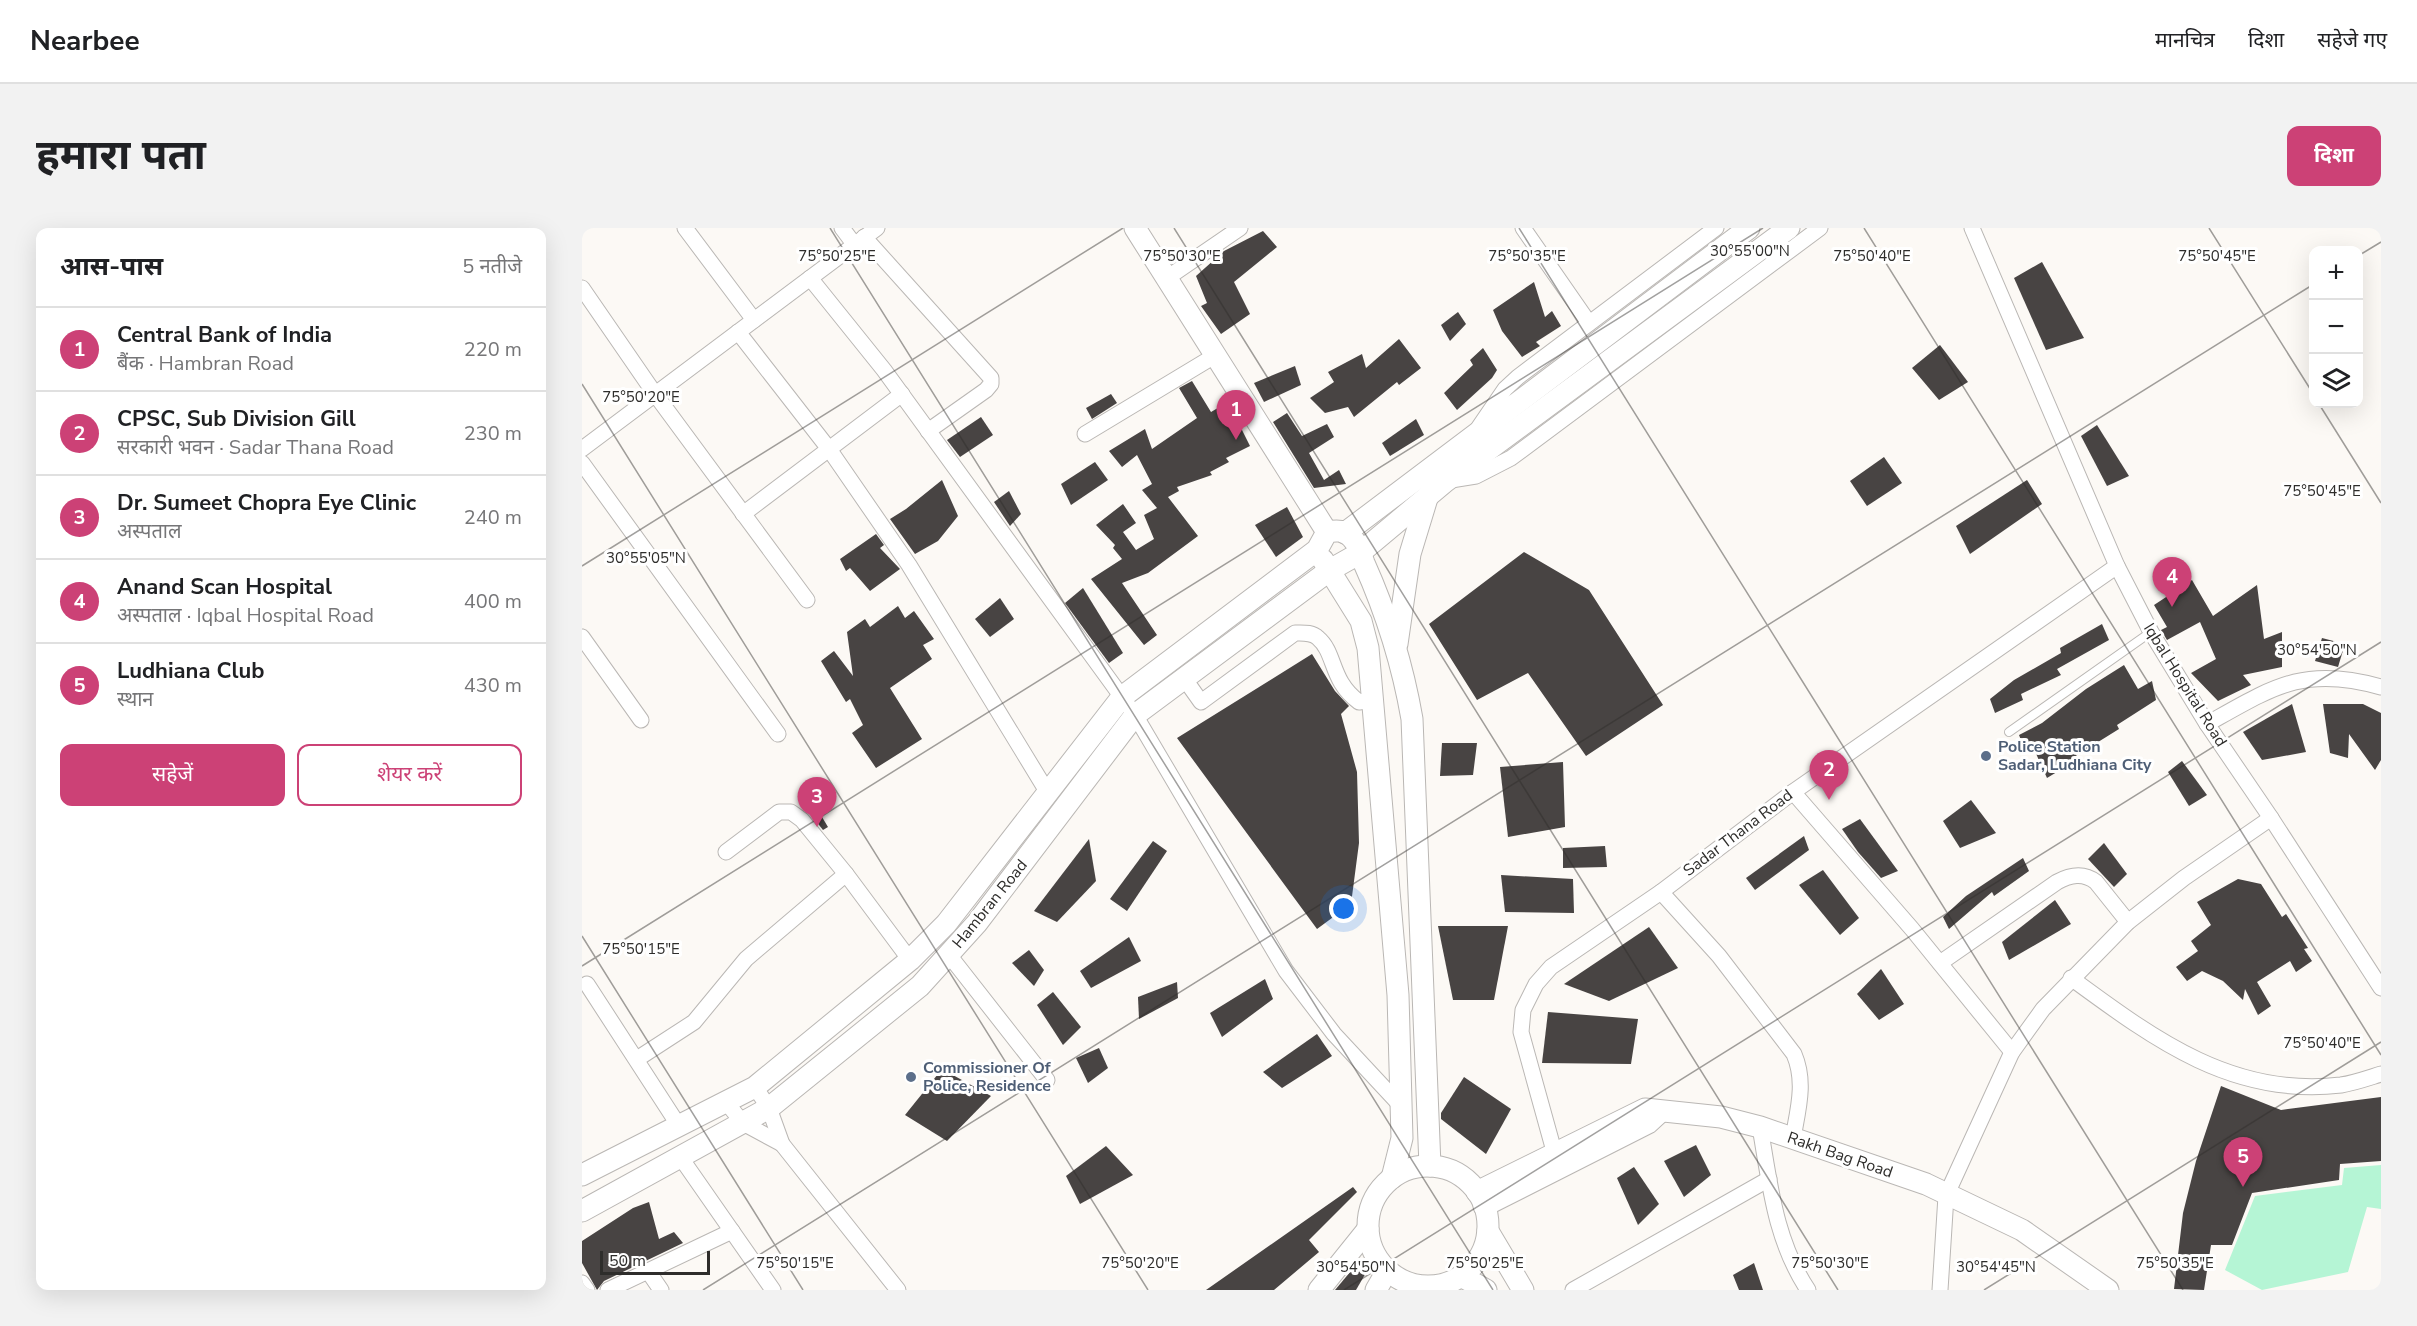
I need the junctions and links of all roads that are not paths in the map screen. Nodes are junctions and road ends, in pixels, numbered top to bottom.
1 (686, 228) edge
2 (842, 228) edge
3 (1135, 228) edge
4 (1240, 228) edge
5 (1523, 228) edge
6 (1716, 228) edge
7 (1749, 228) edge
8 (1789, 228) edge
9 (1820, 228) edge
10 (1972, 228) edge
11 (865, 236) edge
12 (810, 278) junction
13 (1167, 278) junction
14 (582, 288) edge
15 (754, 320) junction
16 (1589, 323) junction
17 (738, 332) junction
18 (1216, 355) junction
19 (655, 394) junction
20 (902, 394) junction
21 (928, 431) junction
22 (1085, 435) dead end
23 (1473, 438) junction
24 (582, 449) edge
25 (829, 449) junction
26 (582, 463) edge
27 (1446, 481) junction
28 (1428, 495) junction
29 (743, 514) junction
30 (1330, 538) junction
31 (1360, 553) junction
32 (2117, 566) junction
33 (1330, 570) junction
34 (807, 600) dead end
35 (2151, 632) junction
36 (582, 637) edge
37 (1396, 655) junction
38 (1184, 678) junction
39 (2381, 687) edge
40 (1122, 697) junction
41 (1373, 700) junction
42 (1135, 715) junction
43 (641, 720) dead end
44 (2207, 724) junction
45 (2009, 732) dead end
46 (778, 734) dead end
47 (1793, 792) junction
48 (1047, 793) junction
49 (2271, 818) junction
50 (726, 852) dead end
51 (846, 874) junction
52 (1661, 892) junction
53 (2128, 922) junction
54 (949, 955) junction
55 (910, 960) junction
56 (1940, 963) junction
57 (2071, 978) junction
58 (587, 984) dead end
59 (2381, 988) edge
60 (2012, 1052) junction
61 (637, 1059) junction
62 (2381, 1074) edge
63 (1047, 1080) dead end
64 (754, 1088) junction
65 (726, 1102) junction
66 (1401, 1106) junction
67 (769, 1108) junction
68 (1660, 1112) junction
69 (743, 1123) junction
70 (679, 1126) junction
71 (1760, 1127) junction
72 (1793, 1138) junction
73 (782, 1144) junction
74 (1554, 1151) junction
75 (681, 1158) junction
76 (1431, 1166) junction
77 (582, 1175) edge
78 (1392, 1178) junction
79 (1769, 1179) junction
80 (1946, 1196) junction
81 (1480, 1199) junction
82 (582, 1211) edge
83 (1368, 1229) junction
84 (732, 1231) junction
85 (1488, 1231) junction
86 (1381, 1263) junction
87 (648, 1271) junction
88 (1461, 1276) junction
89 (582, 1283) edge
90 (1325, 1283) edge
91 (1423, 1288) edge
92 (587, 1290) edge
93 (608, 1290) edge
94 (661, 1290) edge
95 (772, 1290) edge
96 (898, 1290) edge
97 (1376, 1290) edge
98 (1486, 1290) edge
99 (1523, 1290) edge
100 (1573, 1290) edge
101 (1808, 1290) edge
102 (1940, 1290) edge
103 (2108, 1290) edge

1 - 15 street
2 - 11 street
3 - 13 main road
4 - 13 street
5 - 16 street
6 - 16 street
7 - 23 main road, Hambran Road
8 - 27 main road, Hambran Road
9 - 27 street
10 - 32 street, Iqbal Hospital Road
11 - 12 street
11 - 21 street
12 - 15 street
12 - 20 street
13 - 18 main road
14 - 19 street
15 - 17 street
16 - 23 street
17 - 19 street
17 - 25 street
18 - 22 street
18 - 30 main road
19 - 24 street
19 - 29 street
20 - 21 street
20 - 25 street
21 - 40 street
23 - 30 main road, Hambran Road
25 - 29 street
25 - 48 street
26 - 46 street
27 - 28 main road, Hambran Road
28 - 31 main road, Hambran Road
28 - 37 main road
29 - 34 street
30 - 31 main road
30 - 33 main road
30 - 40 main road, Hambran Road
31 - 33 main road, Hambran Road
31 - 37 main road
32 - 35 street, Iqbal Hospital Road
32 - 47 street, Sadar Thana Road
33 - 38 main road, Hambran Road
33 - 41 main road
35 - 44 street, Iqbal Hospital Road
35 - 45 lane
36 - 43 street
37 - 76 main road
38 - 41 street
38 - 42 main road, Hambran Road
39 - 44 street
40 - 42 street
40 - 48 main road, Hambran Road
41 - 66 main road
42 - 54 main road, Hambran Road
42 - 66 street
44 - 49 street, Iqbal Hospital Road
47 - 52 street, Sadar Thana Road
47 - 56 street
48 - 55 main road, Hambran Road
49 - 53 street
49 - 59 street, Iqbal Hospital Road
50 - 51 street
51 - 55 street
51 - 61 street
52 - 72 street
52 - 74 street, Sadar Thana Road
53 - 56 street
53 - 57 street
54 - 63 street
54 - 67 main road, Hambran Road
55 - 64 main road, Hambran Road
56 - 60 street
57 - 60 street
57 - 62 street
58 - 61 street
60 - 80 street
61 - 70 street
64 - 65 main road, Hambran Road
64 - 67 street
65 - 69 street
65 - 70 main road, Hambran Road
66 - 78 main road
67 - 69 main road, Hambran Road
67 - 73 street
68 - 71 main road, Rakh Bag Road
68 - 74 main road, Rakh Bag Road
68 - 81 main road
69 - 73 street
69 - 75 main road, Hambran Road
70 - 77 main road, Hambran Road
71 - 72 main road, Rakh Bag Road
71 - 79 street
72 - 80 main road, Rakh Bag Road
73 - 96 street
74 - 81 main road, Rakh Bag Road
75 - 82 main road, Hambran Road
75 - 84 street
76 - 78 main road
76 - 81 main road
78 - 83 main road
79 - 100 street
79 - 101 street
80 - 102 street
80 - 103 main road, Rakh Bag Road
81 - 85 main road
83 - 86 main road
83 - 90 main road
84 - 87 street
84 - 95 street
85 - 88 main road
85 - 99 main road
86 - 90 main road
86 - 91 main road
86 - 97 main road
87 - 93 street
87 - 94 street
88 - 91 main road
88 - 98 main road
89 - 92 street

